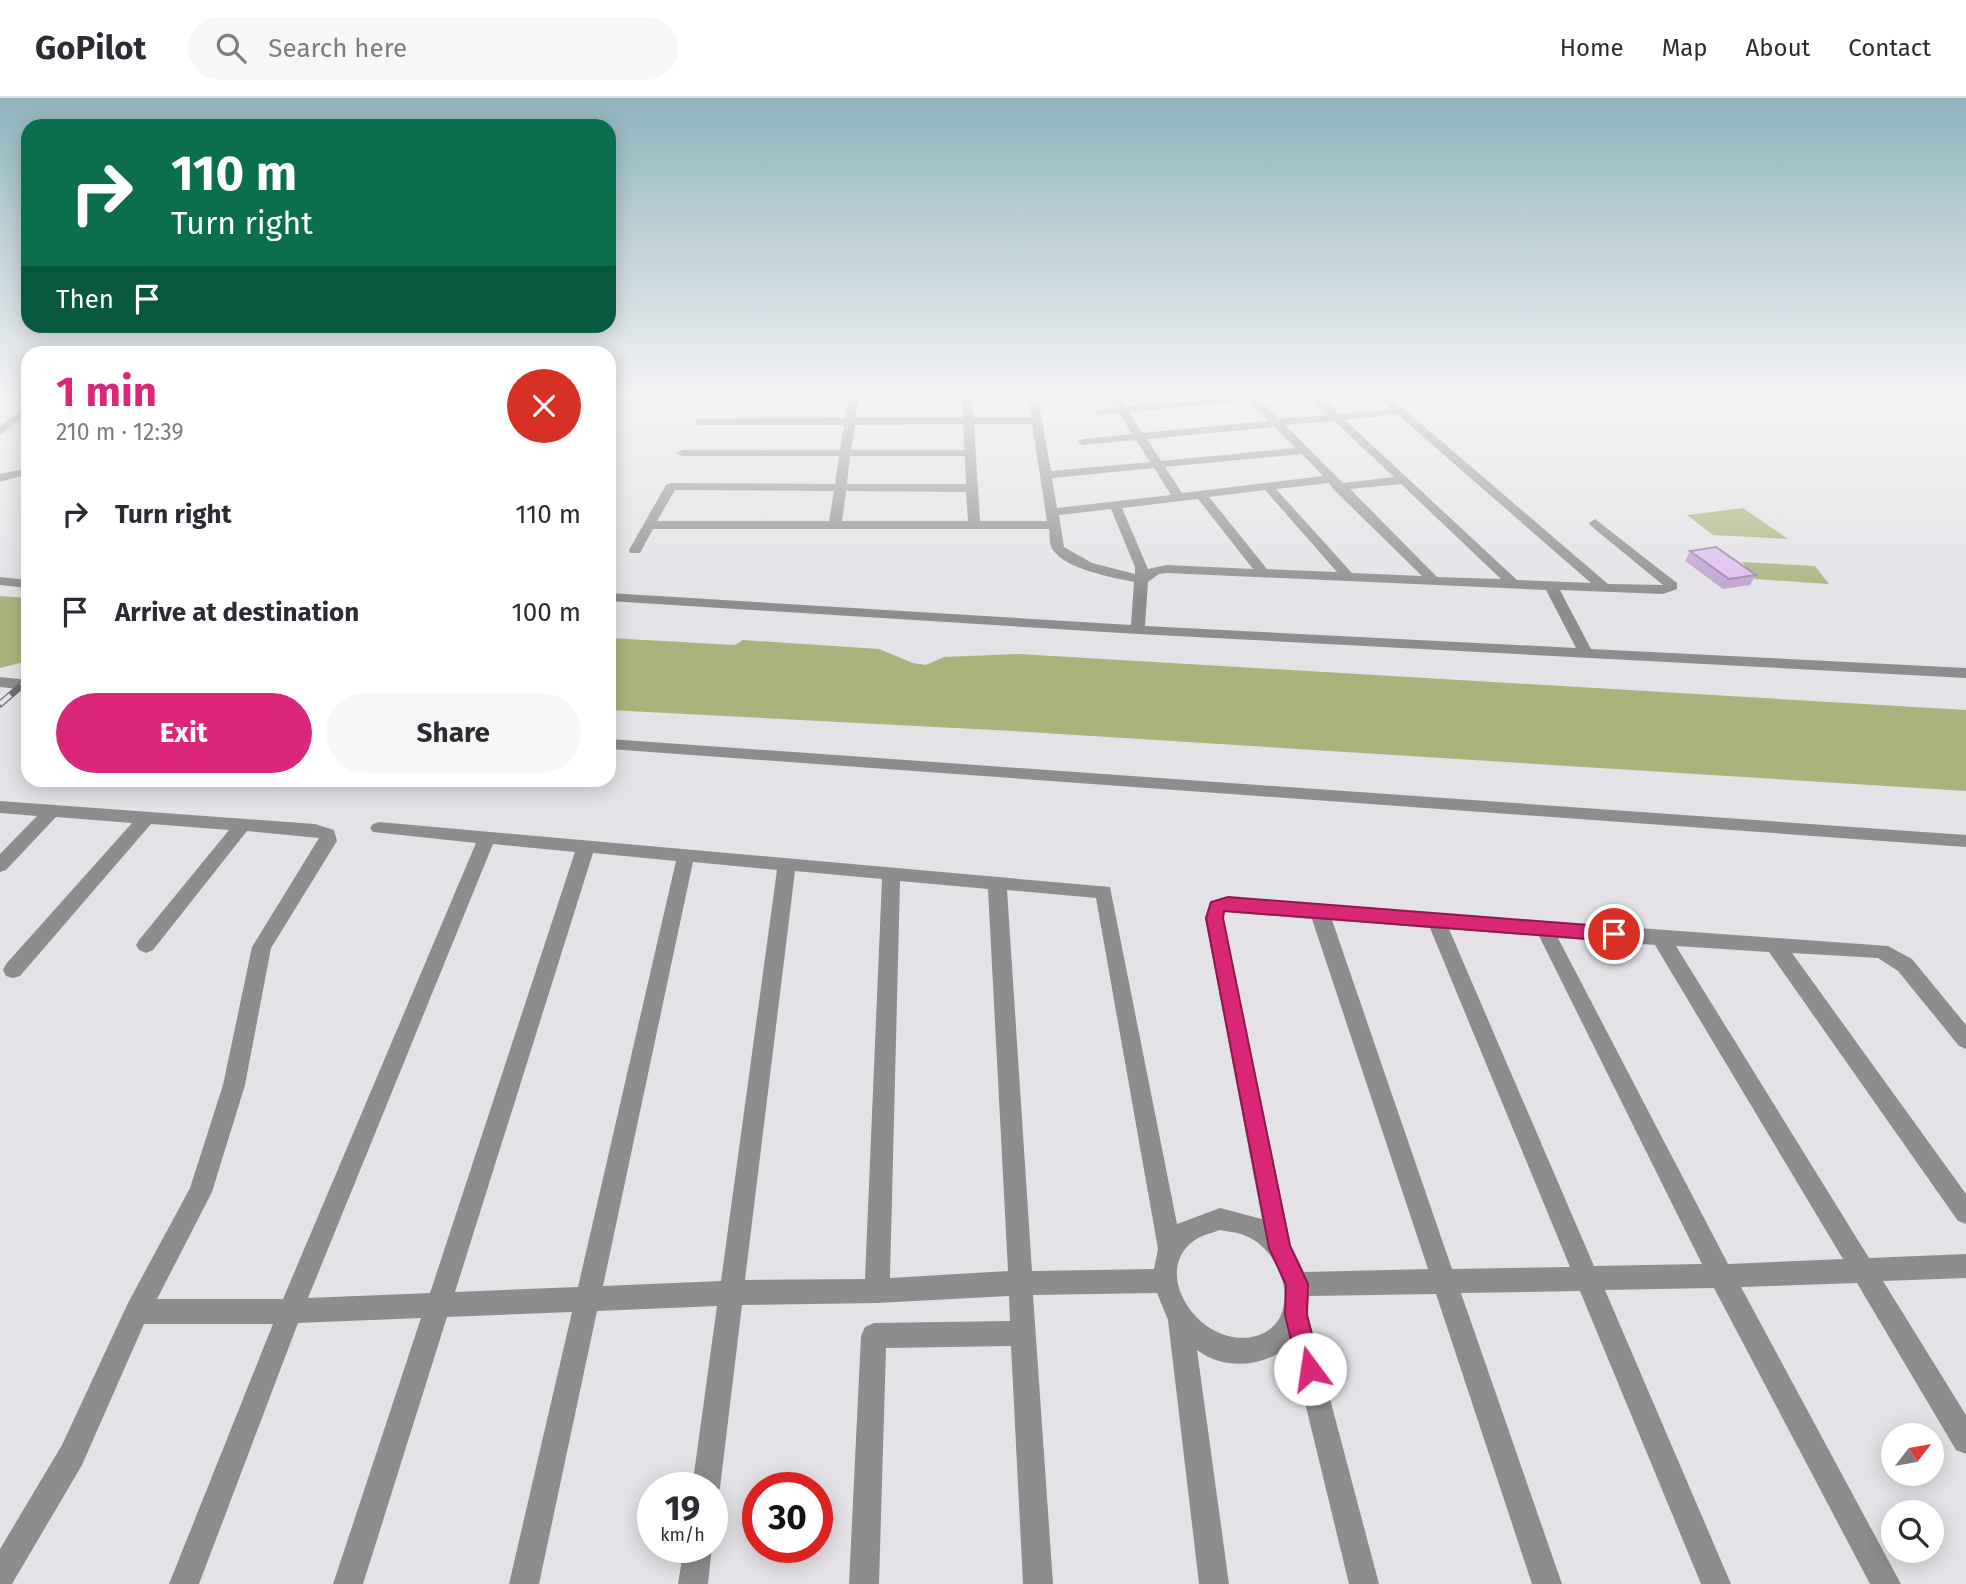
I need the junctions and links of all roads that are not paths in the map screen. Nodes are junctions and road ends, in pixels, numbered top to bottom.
1 (843, 461) edge
2 (970, 461) edge
3 (1043, 461) edge
4 (1155, 461) edge
5 (1210, 461) edge
6 (1312, 461) edge
7 (1384, 461) edge
8 (1457, 461) edge
9 (1159, 467) junction
10 (21, 473) edge
11 (1045, 475) junction
12 (0, 478) edge
13 (1404, 480) junction
14 (1334, 483) junction
15 (839, 487) junction
16 (1268, 487) junction
17 (972, 488) junction
18 (1201, 495) junction
19 (1179, 497) junction
20 (1115, 505) junction
21 (1055, 519) junction
22 (1595, 523) dead end
23 (648, 525) junction
24 (835, 525) junction
25 (974, 526) junction
26 (635, 550) dead end
27 (1265, 575) junction
28 (1349, 578) junction
29 (1142, 580) junction
30 (0, 582) edge
31 (1435, 582) junction
32 (21, 584) edge
33 (1514, 584) junction
34 (1551, 586) junction
35 (1604, 588) junction
36 (616, 597) edge
37 (1138, 630) junction
38 (1585, 652) junction
39 (1966, 673) edge
40 (0, 682) edge
41 (21, 684) edge
42 (616, 745) edge
43 (0, 807) edge
44 (52, 811) junction
45 (147, 817) junction
46 (243, 824) junction
47 (379, 828) dead end
48 (487, 837) junction
49 (1966, 841) edge
50 (586, 846) junction
51 (686, 855) junction
52 (787, 864) junction
53 (0, 865) edge
54 (891, 873) junction
55 (997, 883) junction
56 (1320, 911) junction
57 (1436, 920) junction
58 (1544, 928) junction
59 (1661, 938) junction
60 (146, 945) dead end
61 (1775, 945) junction
62 (13, 970) dead end
63 (1966, 1040) edge
64 (1966, 1213) edge
65 (1170, 1248) junction
66 (1280, 1248) junction
67 (1966, 1266) edge
68 (1861, 1270) junction
69 (1721, 1276) junction
70 (1443, 1279) junction
71 (1585, 1279) junction
72 (1163, 1281) junction
73 (1018, 1283) junction
74 (1297, 1284) junction
75 (877, 1291) junction
76 (732, 1293) junction
77 (587, 1300) junction
78 (435, 1306) junction
79 (290, 1311) junction
80 (137, 1312) junction
81 (1296, 1315) junction
82 (1180, 1321) junction
83 (1021, 1333) junction
84 (1966, 1440) edge
85 (708, 1472) edge
86 (696, 1563) edge
87 (0, 1577) edge
88 (184, 1584) edge
89 (348, 1584) edge
90 (524, 1584) edge
91 (693, 1584) edge
92 (864, 1584) edge
93 (1038, 1584) edge
94 (1214, 1584) edge
95 (1364, 1584) edge
96 (1547, 1584) edge
97 (1716, 1584) edge
98 (1886, 1584) edge

1 - 15 street
2 - 17 street
3 - 11 street
4 - 9 street
5 - 9 street
6 - 14 street
7 - 13 street
8 - 35 street
9 - 11 street
9 - 19 street
10 - 12 street
11 - 21 street
13 - 14 street
13 - 33 street
14 - 16 street
14 - 31 street
15 - 17 street
15 - 23 street
15 - 24 street
16 - 18 street
16 - 28 street
17 - 25 street
18 - 19 street
18 - 27 street
19 - 20 street
20 - 21 street
20 - 29 street
21 - 25 street
21 - 29 street
22 - 35 street
23 - 24 street
23 - 26 street
24 - 25 street
27 - 28 street
27 - 29 street
28 - 31 street
29 - 37 street
30 - 32 street
31 - 33 street
33 - 34 street
34 - 35 street
34 - 38 street
36 - 37 street
37 - 38 street
38 - 39 street
40 - 41 street
42 - 49 street
43 - 44 street
44 - 45 street
44 - 53 street
45 - 46 street
45 - 62 street
46 - 60 street
46 - 80 street
47 - 48 street
48 - 50 street
48 - 79 street
50 - 51 street
50 - 78 street
51 - 52 street
51 - 77 street
52 - 54 street
52 - 76 street
54 - 55 street
54 - 75 street
55 - 65 street
55 - 73 street
56 - 57 street
56 - 66 street
56 - 70 street
57 - 58 street
57 - 71 street
58 - 59 street
58 - 69 street
59 - 61 street
59 - 68 street
61 - 63 street
61 - 64 street
65 - 66 street
65 - 72 street
66 - 74 street
67 - 68 street
68 - 69 street
68 - 84 street
69 - 71 street
69 - 98 street
70 - 71 street
70 - 74 street
70 - 96 street
71 - 97 street
72 - 73 street
72 - 82 street
73 - 75 street
73 - 83 street
74 - 81 street
75 - 76 street
76 - 77 street
76 - 85 street
77 - 78 street
77 - 90 street
78 - 79 street
78 - 89 street
79 - 80 street
79 - 88 street
80 - 87 street
81 - 82 street
81 - 95 street
82 - 94 street
83 - 92 street
83 - 93 street
86 - 91 street

